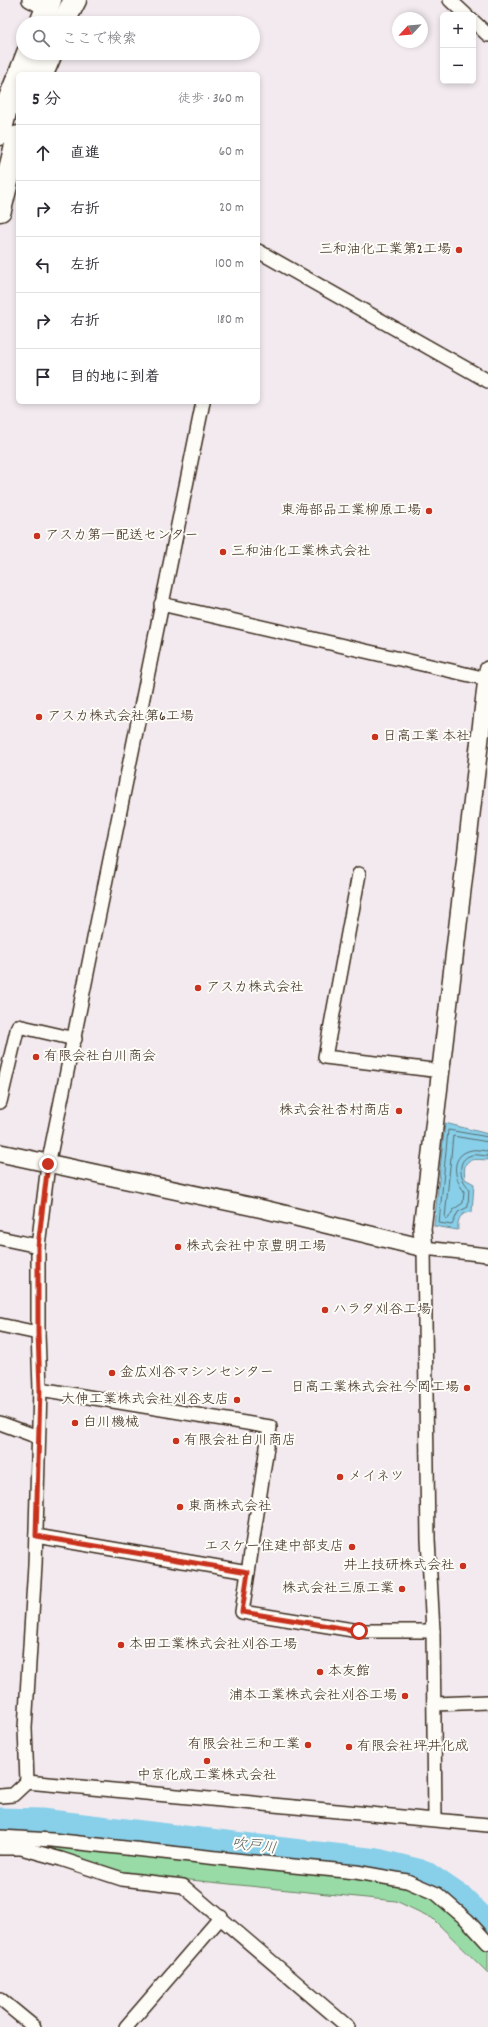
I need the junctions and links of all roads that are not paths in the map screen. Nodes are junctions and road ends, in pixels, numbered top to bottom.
1 (75, 0) edge
2 (450, 0) edge
3 (463, 12) edge
4 (67, 16) edge
5 (476, 24) edge
6 (488, 35) edge
7 (25, 60) edge
8 (47, 60) edge
9 (21, 72) edge
10 (43, 72) edge
11 (16, 84) edge
12 (8, 109) edge
13 (0, 134) edge
14 (16, 145) edge
15 (0, 210) edge
16 (260, 252) edge
17 (488, 381) edge
18 (203, 404) edge
19 (161, 604) junction
20 (487, 675) edge
21 (359, 874) dead end
22 (75, 1039) junction
23 (441, 1071) junction
24 (0, 1102) edge
25 (0, 1153) edge
26 (48, 1164) junction
27 (0, 1238) edge
28 (38, 1246) junction
29 (424, 1248) junction
30 (488, 1255) edge
31 (0, 1325) edge
32 (38, 1333) junction
33 (40, 1389) junction
34 (0, 1423) edge
35 (38, 1437) junction
36 (36, 1536) junction
37 (248, 1572) junction
38 (433, 1631) junction
39 (488, 1702) edge
40 (435, 1704) junction
41 (27, 1782) junction
42 (0, 1796) edge
43 (435, 1819) junction
44 (488, 1825) edge
45 (0, 1837) edge
46 (0, 1848) edge
47 (221, 1917) junction
48 (488, 1943) edge
49 (0, 1999) edge
50 (34, 2027) edge
51 (126, 2027) edge
52 (348, 2027) edge

1 - 4 highway
2 - 3 street
5 - 6 street
7 - 9 highway
8 - 10 highway
11 - 12 highway
12 - 13 highway
14 - 15 highway
16 - 17 street
18 - 19 street
19 - 20 street
19 - 22 street
20 - 23 street
21 - 23 street
22 - 24 street
22 - 26 street
23 - 29 street
25 - 26 street
26 - 28 street
26 - 29 street
27 - 28 street
28 - 32 street
29 - 30 street
29 - 38 street
31 - 32 street
32 - 33 street
33 - 35 street
33 - 37 street
34 - 35 street
35 - 36 street
36 - 37 street
36 - 41 street
37 - 38 street
38 - 40 street
39 - 40 street
40 - 43 street
41 - 42 street
41 - 43 street
43 - 44 street
45 - 48 street
46 - 47 street
47 - 51 street
47 - 52 street
49 - 50 street

